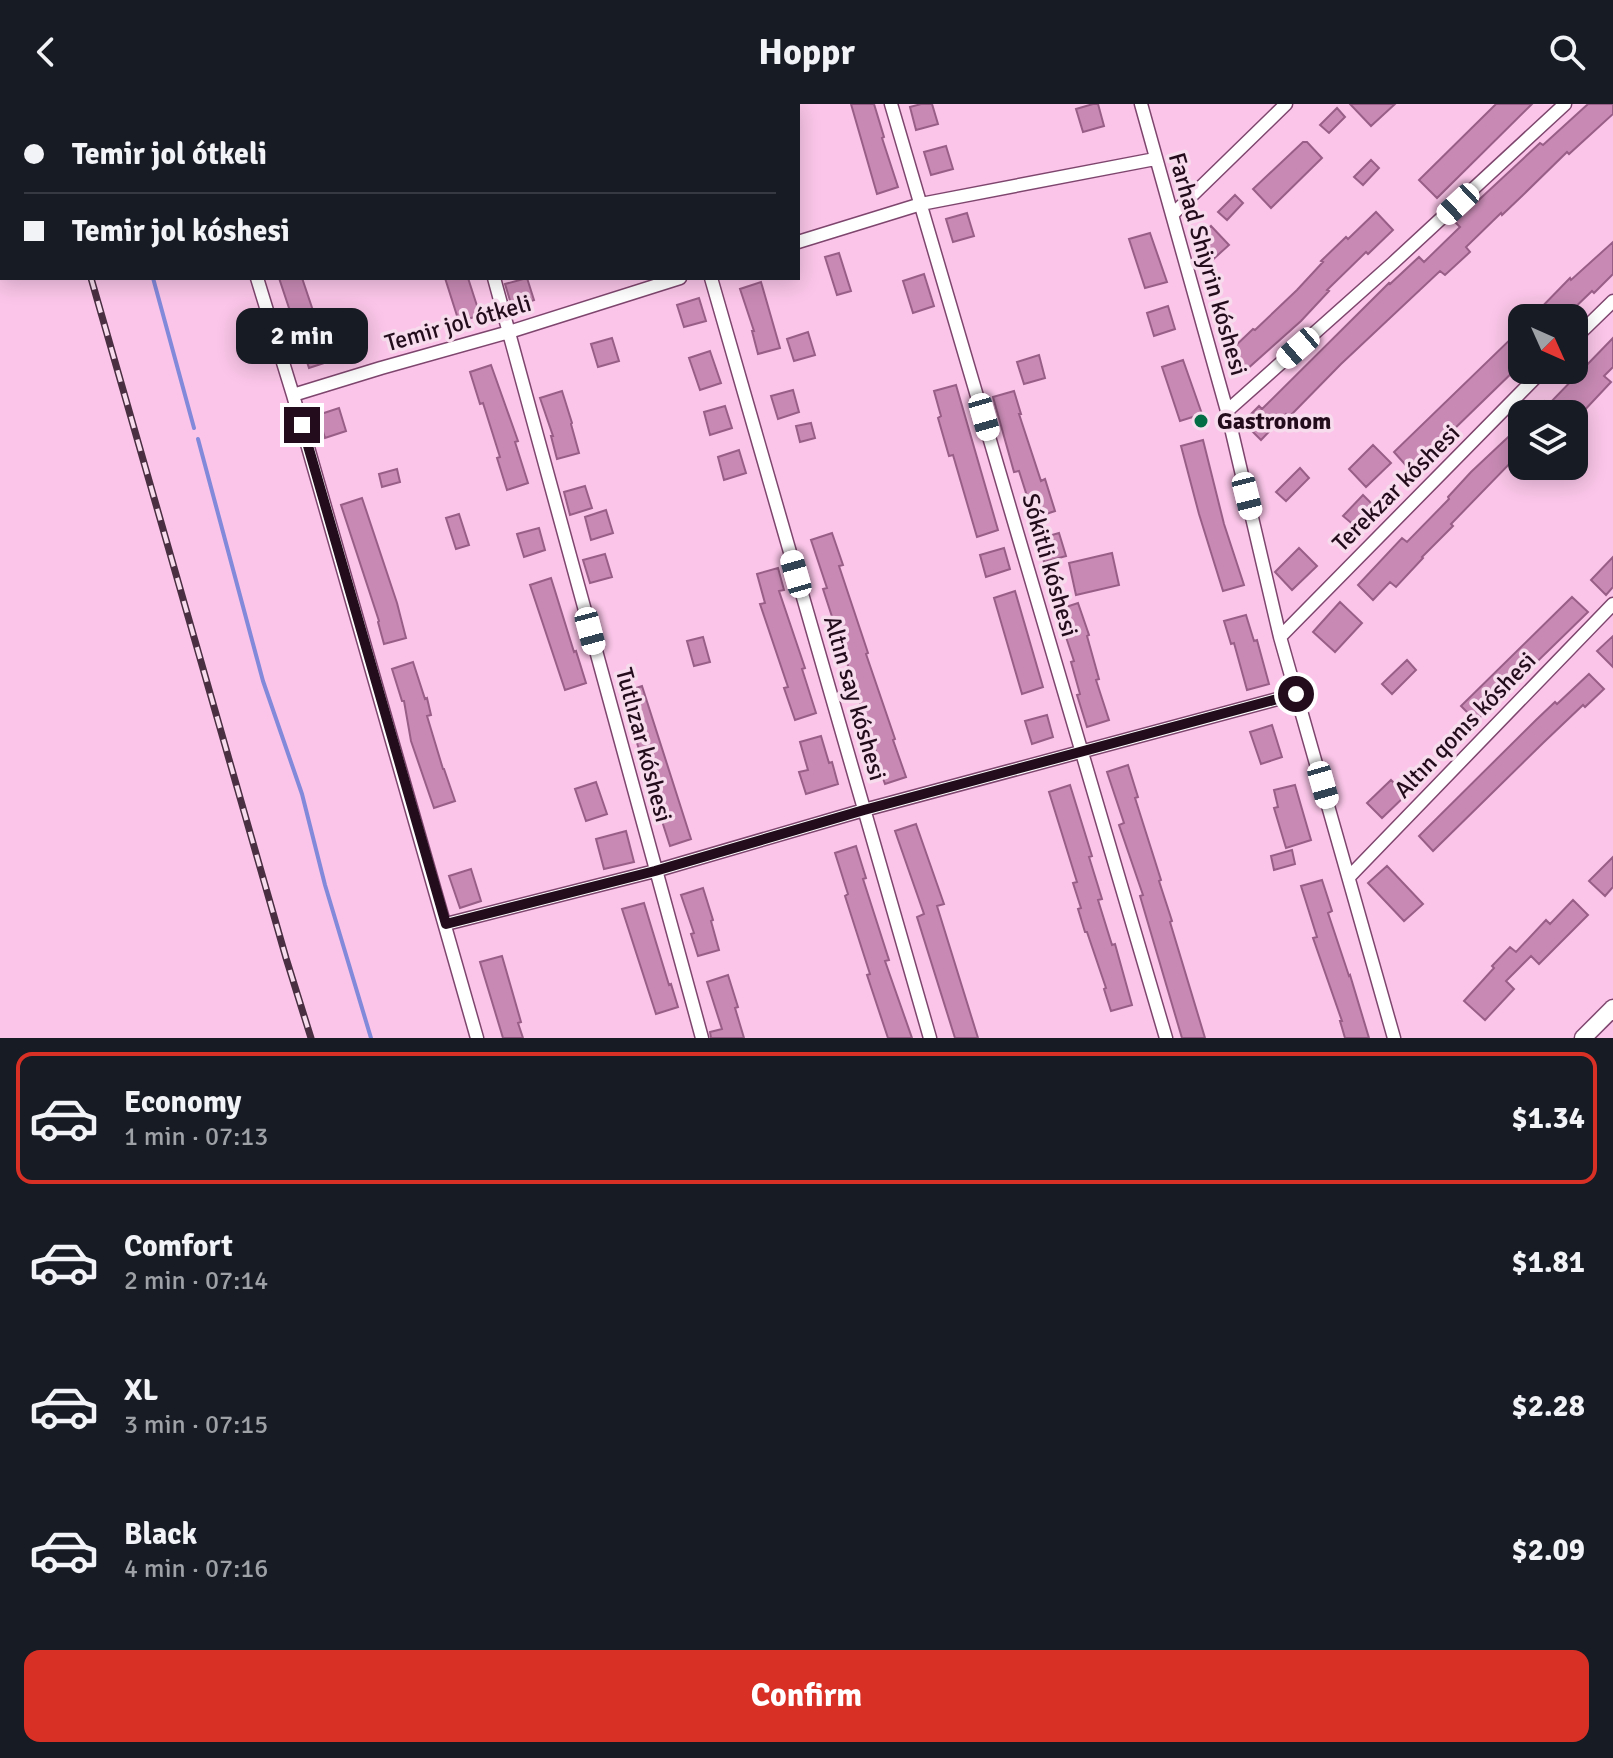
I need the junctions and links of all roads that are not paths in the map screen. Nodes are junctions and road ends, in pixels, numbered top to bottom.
1 (891, 104) edge
2 (1141, 104) edge
3 (1286, 104) edge
4 (1565, 104) edge
5 (1155, 159) junction
6 (921, 204) junction
7 (1172, 215) junction
8 (800, 241) edge
9 (258, 280) edge
10 (495, 280) edge
11 (674, 280) edge
12 (712, 280) edge
13 (1613, 301) edge
14 (1588, 325) edge
15 (509, 332) junction
16 (1529, 384) edge
17 (293, 395) junction
18 (1227, 411) junction
19 (1613, 604) edge
20 (1280, 637) junction
21 (1296, 694) junction
22 (1082, 751) junction
23 (864, 810) junction
24 (655, 871) junction
25 (1349, 877) junction
26 (446, 924) junction
27 (1613, 1008) edge
28 (477, 1038) edge
29 (702, 1038) edge
30 (930, 1038) edge
31 (1166, 1038) edge
32 (1394, 1038) edge
33 (1583, 1038) edge

1 - 6 street, Sókitli kóshesi
2 - 5 street, Farhad Shiyrin kóshesi
3 - 7 street
4 - 18 street
5 - 6 street
5 - 7 street, Farhad Shiyrin kóshesi
6 - 8 street
6 - 22 street, Sókitli kóshesi
7 - 18 street, Farhad Shiyrin kóshesi
9 - 17 street
10 - 15 street, Tutlızar kóshesi
11 - 15 street, Temir jol ótkeli
12 - 23 street, Altın say kóshesi
13 - 14 street
15 - 17 street, Temir jol ótkeli
15 - 24 street, Tutlızar kóshesi
16 - 20 street, Terekzar kóshesi
17 - 26 street
18 - 20 street, Farhad Shiyrin kóshesi
19 - 25 street, Altın qonıs kóshesi
20 - 21 street, Farhad Shiyrin kóshesi
21 - 22 street
21 - 25 street, Farhad Shiyrin kóshesi
22 - 23 street
22 - 31 street, Sókitli kóshesi
23 - 24 street
23 - 30 street, Altın say kóshesi
24 - 26 street
24 - 29 street, Tutlızar kóshesi
25 - 32 street, Farhad Shiyrin kóshesi
26 - 28 street
27 - 33 main road

